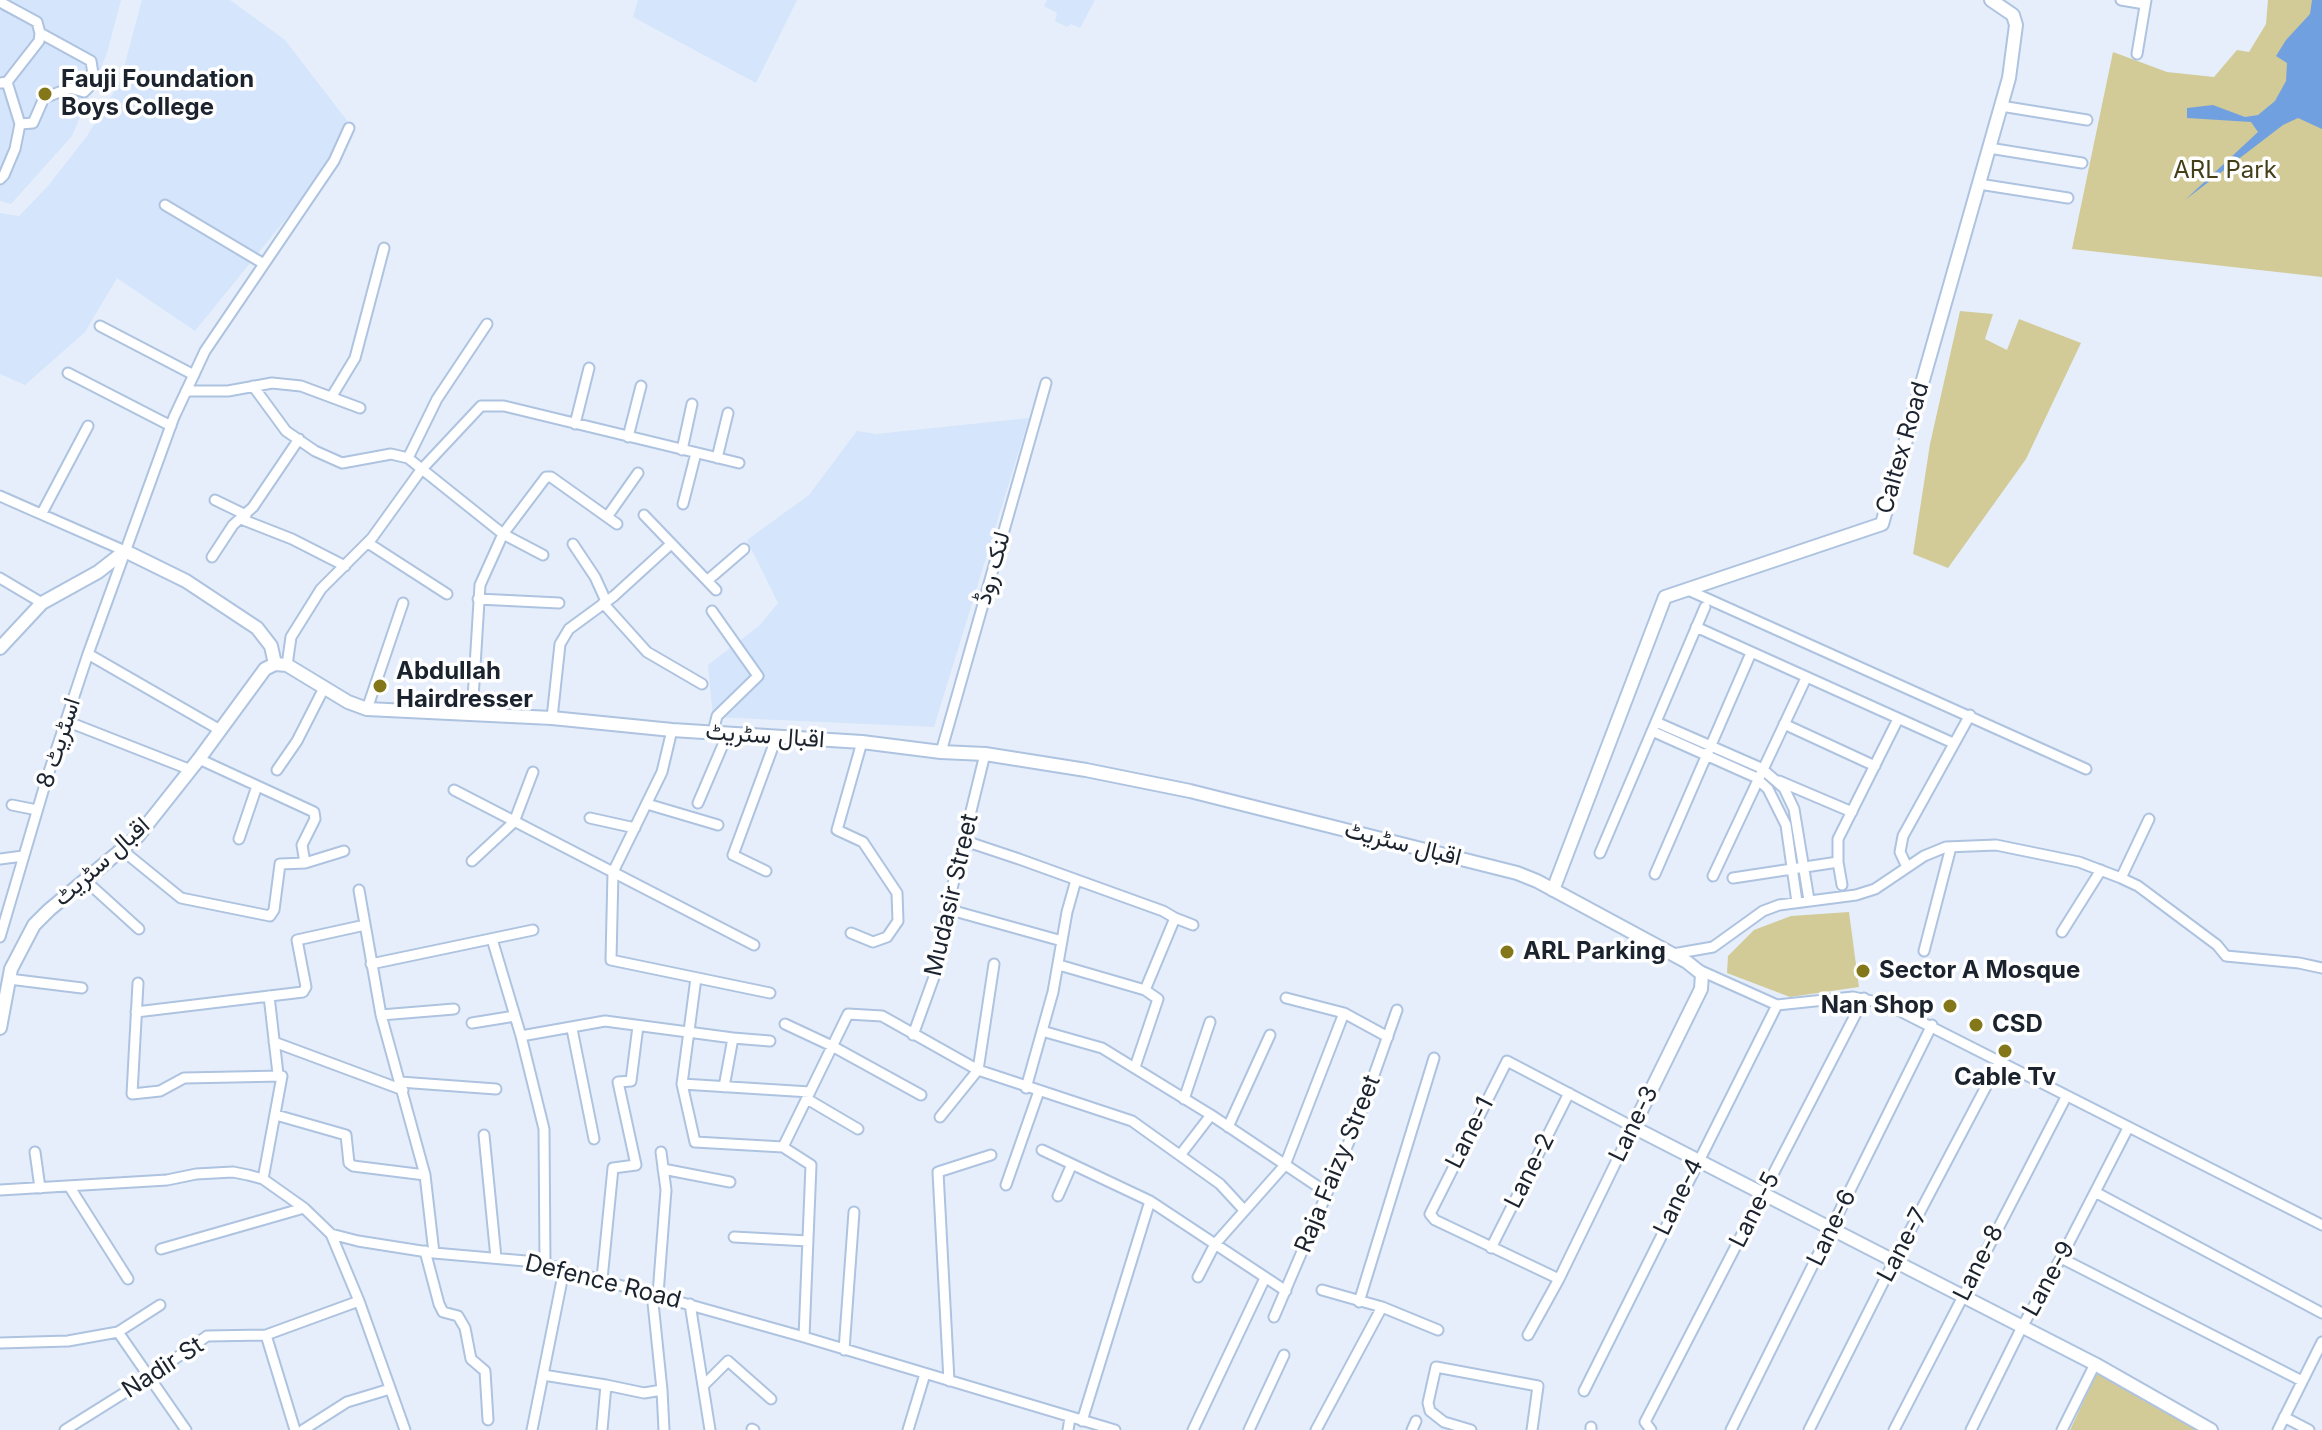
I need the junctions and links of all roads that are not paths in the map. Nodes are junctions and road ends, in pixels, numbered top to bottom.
1 (2121, 0) edge
2 (0, 2) edge
3 (1999, 2) edge
4 (2146, 2) edge
5 (40, 33) junction
6 (2137, 54) dead end
7 (3, 82) edge
8 (13, 103) junction
9 (0, 105) edge
10 (2001, 106) junction
11 (2087, 120) dead end
12 (20, 124) junction
13 (349, 128) dead end
14 (1989, 148) junction
15 (2082, 163) dead end
16 (0, 179) edge
17 (1979, 184) junction
18 (2068, 198) dead end
19 (165, 205) dead end
20 (384, 248) dead end
21 (264, 264) junction
22 (487, 324) dead end
23 (100, 326) dead end
24 (589, 368) dead end
25 (68, 373) dead end
26 (194, 375) junction
27 (1046, 383) dead end
28 (253, 386) junction
29 (641, 386) dead end
30 (186, 391) junction
31 (332, 396) junction
32 (692, 404) dead end
33 (360, 408) dead end
34 (728, 413) dead end
35 (575, 424) junction
36 (88, 426) dead end
37 (171, 426) junction
38 (628, 437) junction
39 (299, 439) junction
40 (682, 450) junction
41 (696, 453) junction
42 (408, 458) junction
43 (717, 458) junction
44 (739, 463) dead end
45 (421, 470) junction
46 (638, 473) dead end
47 (0, 496) edge
48 (215, 500) dead end
49 (683, 504) dead end
50 (42, 513) junction
51 (644, 515) dead end
52 (243, 517) junction
53 (607, 517) junction
54 (617, 524) dead end
55 (503, 534) junction
56 (368, 543) junction
57 (573, 544) dead end
58 (671, 544) junction
59 (744, 549) dead end
60 (125, 551) junction
61 (543, 555) dead end
62 (212, 557) dead end
63 (345, 566) junction
64 (0, 578) edge
65 (708, 580) junction
66 (716, 590) dead end
67 (1688, 590) junction
68 (447, 594) dead end
69 (478, 599) junction
70 (605, 602) junction
71 (42, 603) junction
72 (403, 603) dead end
73 (559, 603) dead end
74 (1705, 607) dead end
75 (712, 611) dead end
76 (1696, 627) junction
77 (0, 648) edge
78 (1751, 653) junction
79 (88, 654) junction
80 (281, 665) junction
81 (1806, 678) junction
82 (702, 684) dead end
83 (324, 688) junction
84 (367, 709) junction
85 (472, 715) junction
86 (1970, 715) junction
87 (552, 718) junction
88 (1898, 719) junction
89 (66, 721) junction
90 (1784, 724) junction
91 (1654, 726) junction
92 (220, 730) junction
93 (672, 730) junction
94 (713, 732) junction
95 (728, 733) junction
96 (777, 736) junction
97 (862, 742) junction
98 (1953, 743) junction
99 (1710, 751) junction
100 (941, 752) junction
101 (985, 754) junction
102 (195, 765) junction
103 (1875, 766) junction
104 (2086, 769) dead end
105 (277, 770) dead end
106 (533, 772) dead end
107 (1760, 774) junction
108 (1775, 780) junction
109 (257, 786) junction
110 (454, 790) dead end
111 (698, 803) dead end
112 (647, 804) junction
113 (12, 805) dead end
114 (37, 810) junction
115 (1852, 812) junction
116 (590, 818) dead end
117 (2149, 819) dead end
118 (514, 822) junction
119 (718, 825) dead end
120 (635, 828) junction
121 (239, 839) dead end
122 (963, 847) junction
123 (1951, 847) junction
124 (122, 850) junction
125 (344, 851) dead end
126 (1600, 853) dead end
127 (23, 856) junction
128 (0, 859) edge
129 (472, 861) dead end
130 (1838, 862) junction
131 (305, 863) junction
132 (1798, 867) junction
133 (1907, 867) junction
134 (2101, 870) junction
135 (766, 871) dead end
136 (613, 872) junction
137 (1655, 874) dead end
138 (1713, 876) dead end
139 (1733, 878) dead end
140 (2121, 878) junction
141 (1076, 880) junction
142 (86, 881) junction
143 (1842, 885) dead end
144 (359, 890) dead end
145 (1553, 890) junction
146 (1809, 900) junction
147 (1797, 902) junction
148 (947, 909) junction
149 (1175, 918) junction
150 (365, 925) junction
151 (1193, 925) dead end
152 (139, 929) dead end
153 (533, 930) dead end
154 (2062, 932) dead end
155 (851, 933) dead end
156 (0, 937) edge
157 (492, 939) junction
158 (1062, 941) junction
159 (754, 945) dead end
160 (1924, 951) dead end
161 (1673, 954) junction
162 (371, 964) junction
163 (994, 964) dead end
164 (1059, 965) junction
165 (2322, 968) edge
166 (1698, 969) junction
167 (696, 978) junction
168 (9, 979) junction
169 (138, 983) dead end
170 (82, 988) dead end
171 (1145, 990) junction
172 (770, 993) dead end
173 (269, 996) junction
174 (1286, 998) dead end
175 (1864, 998) junction
176 (1777, 1005) junction
177 (454, 1009) dead end
178 (1397, 1010) dead end
179 (136, 1012) junction
180 (1344, 1013) junction
181 (381, 1015) junction
182 (515, 1016) junction
183 (1210, 1022) dead end
184 (472, 1023) dead end
185 (785, 1024) dead end
186 (1932, 1025) junction
187 (638, 1026) junction
188 (0, 1028) edge
189 (572, 1029) junction
190 (1042, 1031) junction
191 (690, 1033) junction
192 (913, 1035) junction
193 (1270, 1035) dead end
194 (521, 1036) junction
195 (1388, 1037) junction
196 (733, 1038) junction
197 (770, 1041) dead end
198 (274, 1042) junction
199 (832, 1046) junction
200 (1434, 1058) dead end
201 (1999, 1062) junction
202 (1135, 1067) junction
203 (978, 1070) junction
204 (278, 1074) junction
205 (682, 1084) junction
206 (402, 1086) junction
207 (724, 1087) junction
208 (1026, 1088) junction
209 (496, 1089) dead end
210 (1039, 1091) junction
211 (1569, 1093) junction
212 (921, 1095) dead end
213 (808, 1096) junction
214 (2066, 1097) junction
215 (1184, 1099) junction
216 (276, 1115) junction
217 (1211, 1115) junction
218 (940, 1117) dead end
219 (1228, 1127) junction
220 (1633, 1127) junction
221 (2128, 1128) junction
222 (858, 1129) dead end
223 (484, 1135) dead end
224 (594, 1139) dead end
225 (783, 1147) junction
226 (1042, 1150) dead end
227 (35, 1152) dead end
228 (661, 1152) dead end
229 (1181, 1154) junction
230 (991, 1155) dead end
231 (1698, 1160) junction
232 (1072, 1164) junction
233 (1285, 1165) junction
234 (663, 1169) junction
235 (425, 1175) junction
236 (263, 1179) junction
237 (730, 1182) dead end
238 (1006, 1185) dead end
239 (69, 1186) junction
240 (40, 1188) junction
241 (0, 1190) edge
242 (1326, 1192) junction
243 (2095, 1192) junction
244 (1764, 1194) junction
245 (1058, 1196) dead end
246 (1150, 1201) junction
247 (304, 1208) junction
248 (1243, 1209) junction
249 (854, 1212) dead end
250 (2322, 1225) edge
251 (1832, 1229) junction
252 (331, 1234) junction
253 (734, 1237) dead end
254 (808, 1241) junction
255 (1215, 1244) junction
256 (1491, 1248) junction
257 (161, 1249) dead end
258 (430, 1252) junction
259 (496, 1258) junction
260 (2061, 1258) junction
261 (1894, 1261) junction
262 (545, 1265) junction
263 (564, 1270) junction
264 (1198, 1277) dead end
265 (1265, 1278) junction
266 (128, 1279) dead end
267 (602, 1279) junction
268 (1559, 1279) junction
269 (1322, 1290) dead end
270 (1286, 1291) junction
271 (655, 1294) junction
272 (1962, 1296) junction
273 (359, 1301) junction
274 (1359, 1302) junction
275 (690, 1304) junction
276 (160, 1305) dead end
277 (1382, 1307) junction
278 (2322, 1313) edge
279 (1274, 1317) dead end
280 (2022, 1327) junction
281 (1438, 1330) dead end
282 (118, 1332) junction
283 (266, 1335) junction
284 (1528, 1335) dead end
285 (804, 1337) junction
286 (2322, 1342) edge
287 (0, 1343) edge
288 (844, 1350) junction
289 (2320, 1353) edge
290 (1284, 1355) dead end
291 (2095, 1364) junction
292 (925, 1374) junction
293 (543, 1375) junction
294 (148, 1378) junction
295 (949, 1381) junction
296 (2302, 1381) junction
297 (606, 1385) junction
298 (703, 1386) junction
299 (390, 1389) junction
300 (662, 1390) junction
301 (1584, 1391) dead end
302 (771, 1399) dead end
303 (2284, 1417) junction
304 (1070, 1418) junction
305 (488, 1420) dead end
306 (1082, 1421) junction
307 (1648, 1426) edge
308 (315, 1427) edge
309 (65, 1430) edge
310 (186, 1430) edge
311 (295, 1430) edge
312 (303, 1430) edge
313 (405, 1430) edge
314 (532, 1430) edge
315 (602, 1430) edge
316 (664, 1430) edge
317 (710, 1430) edge
318 (908, 1430) edge
319 (1068, 1430) edge
320 (1115, 1430) edge
321 (1193, 1430) edge
322 (1249, 1430) edge
323 (1316, 1430) edge
324 (1471, 1430) edge
325 (1532, 1430) edge
326 (1731, 1430) edge
327 (1809, 1430) edge
328 (1894, 1430) edge
329 (1971, 1430) edge
330 (2062, 1430) edge
331 (2211, 1430) edge
332 (2278, 1430) edge
333 (2309, 1430) edge

1 - 4 street
2 - 5 street
3 - 10 street, Caltex Road
4 - 6 street
5 - 7 street
5 - 12 street
7 - 8 street
8 - 9 street
8 - 12 street
10 - 11 street
10 - 14 street, Caltex Road
12 - 16 street
13 - 21 street, اسٹریٹ 8
14 - 15 street
14 - 17 street, Caltex Road
17 - 18 street
17 - 67 street, Caltex Road
19 - 21 street
20 - 31 street
21 - 26 street, اسٹریٹ 8
22 - 42 street
23 - 26 street
24 - 35 street
25 - 37 street
26 - 30 street, اسٹریٹ 8
27 - 100 street, لنک روڈ
28 - 30 street
28 - 31 street
28 - 39 street
29 - 38 street
30 - 37 street, اسٹریٹ 8
31 - 33 street
32 - 40 street
34 - 43 street
35 - 38 street
35 - 45 street
36 - 50 street
37 - 60 street, اسٹریٹ 8
38 - 40 street
39 - 42 street
39 - 52 street
40 - 41 street
41 - 43 street
41 - 49 street
42 - 45 street
43 - 44 street
45 - 55 street
45 - 56 street
46 - 53 street
47 - 50 street
48 - 52 street
50 - 60 street
51 - 58 street
52 - 62 street
52 - 63 street
53 - 54 street
53 - 55 street
55 - 61 street
55 - 69 street
56 - 63 street
56 - 68 street
57 - 70 street
58 - 65 street
58 - 70 street
59 - 65 street
60 - 71 street
60 - 79 street, اسٹریٹ 8
60 - 80 street
63 - 80 street
64 - 71 street
65 - 66 street
67 - 86 street
67 - 145 street, Caltex Road
69 - 73 street
69 - 85 street
70 - 82 street
70 - 87 street
71 - 77 street
72 - 84 street
74 - 76 street
75 - 94 street
76 - 78 street
76 - 91 street
78 - 81 street
78 - 99 street
79 - 89 street, اسٹریٹ 8
79 - 92 street
80 - 83 street, اقبال سٹریٹ
80 - 92 street, اقبال سٹریٹ
81 - 88 street
81 - 90 street
83 - 84 street, اقبال سٹریٹ
83 - 105 street
84 - 85 street, اقبال سٹریٹ
85 - 87 street, اقبال سٹریٹ
86 - 98 street
86 - 104 street
87 - 93 street, اقبال سٹریٹ
88 - 98 street
88 - 103 street
89 - 102 street
89 - 114 street, اسٹریٹ 8
90 - 103 street
90 - 107 street
91 - 99 street
91 - 126 street
92 - 102 street, اقبال سٹریٹ
93 - 94 street, اقبال سٹریٹ
93 - 112 street
94 - 95 street, اقبال سٹریٹ
95 - 96 street, اقبال سٹریٹ
95 - 111 street
96 - 97 street, اقبال سٹریٹ
96 - 135 street
97 - 100 street, اقبال سٹریٹ
97 - 155 street
98 - 133 street
99 - 107 street
99 - 137 street
100 - 101 street, اقبال سٹریٹ
101 - 122 street, Mudasir Street
101 - 145 street, اقبال سٹریٹ
102 - 109 street
102 - 124 street, اقبال سٹریٹ
103 - 115 street
106 - 118 street
107 - 108 street
107 - 132 street
107 - 138 street
108 - 115 street
108 - 132 street
109 - 121 street
109 - 131 street
110 - 118 street
112 - 119 street
112 - 120 street
113 - 114 street
114 - 127 street, اسٹریٹ 8
115 - 130 street
116 - 120 street
117 - 140 street
118 - 129 street
118 - 136 street
120 - 136 street
122 - 141 street
122 - 148 street, Mudasir Street
123 - 133 street
123 - 134 street
123 - 160 street
124 - 131 street
124 - 142 street, اقبال سٹریٹ
125 - 131 street
127 - 128 street
127 - 156 street, اسٹریٹ 8
130 - 132 street
130 - 143 street
132 - 139 street
132 - 146 street
132 - 147 street
133 - 146 street
134 - 140 street
134 - 154 street
136 - 159 street
136 - 167 street
140 - 165 street
141 - 149 street
141 - 158 street
142 - 152 street
142 - 168 street, اقبال سٹریٹ
144 - 150 street
145 - 161 street, اقبال سٹریٹ
146 - 147 street
147 - 161 street
148 - 158 street
148 - 192 street, Mudasir Street
149 - 151 street
149 - 171 street
150 - 162 street
150 - 173 street
153 - 157 street
157 - 162 street
157 - 182 street
158 - 164 street
161 - 166 street, اقبال سٹریٹ
162 - 181 street
163 - 203 street
164 - 171 street
164 - 190 street
166 - 176 street
166 - 220 street, Lane-3
167 - 172 street
167 - 191 street
168 - 170 street
168 - 188 street, اقبال سٹریٹ
169 - 179 street
171 - 202 street
173 - 179 street
173 - 198 street
174 - 180 street
175 - 176 street
175 - 186 street
175 - 244 street, Lane-5
176 - 231 street, Lane-4
177 - 181 street
178 - 195 street, Raja Faizy Street
179 - 204 street
180 - 195 street
180 - 233 street
181 - 206 street
182 - 184 street
182 - 194 street
183 - 215 street
185 - 199 street
186 - 201 street
186 - 251 street, Lane-6
187 - 189 street
187 - 191 street
187 - 267 street
189 - 194 street
189 - 224 street
190 - 202 street
190 - 208 street
191 - 196 street
191 - 205 street
192 - 199 street
192 - 203 street
193 - 219 street
194 - 262 street
195 - 242 street, Raja Faizy Street
196 - 197 street
196 - 207 street
198 - 204 street
198 - 206 street
199 - 212 street
199 - 213 street
200 - 274 street
201 - 214 street
201 - 261 street, Lane-7
202 - 215 street
203 - 208 street
203 - 218 street
204 - 216 street
205 - 207 street
205 - 225 street
206 - 209 street
206 - 235 street
207 - 213 street
208 - 210 street
210 - 229 street
210 - 238 street
211 - 220 street
211 - 256 street, Lane-2
211 - 256 street, Lane-1
213 - 222 street
213 - 225 street
214 - 221 street
214 - 272 street, Lane-8
215 - 217 street
216 - 235 street
216 - 236 street
217 - 219 street
217 - 229 street
219 - 233 street
220 - 231 street
220 - 268 street, Lane-3
221 - 243 street, Lane-9
221 - 250 street
223 - 259 street
225 - 254 street
226 - 232 street
227 - 240 street
228 - 234 street
229 - 248 street
230 - 295 street
231 - 244 street
231 - 301 street, Lane-4
232 - 245 street
232 - 246 street
233 - 242 street
233 - 248 street
234 - 237 street
234 - 271 street
235 - 258 street
236 - 239 street
236 - 247 street
239 - 240 street
239 - 266 street
240 - 241 street
242 - 270 street, Raja Faizy Street
243 - 260 street, Lane-9
243 - 278 street
244 - 251 street
244 - 307 street, Lane-5
246 - 255 street
246 - 306 street
247 - 252 street
247 - 257 street
248 - 255 street
249 - 288 street
251 - 261 street
251 - 326 street, Lane-6
252 - 258 street, Defence Road
252 - 273 street
253 - 254 street
254 - 285 street
255 - 264 street
255 - 265 street
256 - 268 street
258 - 259 street, Defence Road
258 - 305 street
259 - 262 street, Defence Road
260 - 280 street, Lane-9
260 - 296 street
261 - 272 street
261 - 327 street, Lane-7
262 - 263 street, Defence Road
263 - 267 street, Defence Road
263 - 293 street
265 - 270 street
265 - 321 street
267 - 271 street, Defence Road
268 - 284 street, Lane-3
269 - 274 street
270 - 279 street, Raja Faizy Street
271 - 275 street, Defence Road
271 - 300 street
272 - 280 street
272 - 328 street, Lane-8
273 - 283 street, Nadir St
273 - 299 street
274 - 277 street
275 - 285 street, Defence Road
275 - 298 street
276 - 282 street
277 - 281 street
277 - 323 street
280 - 291 street
280 - 329 street, Lane-9
282 - 287 street
282 - 294 street
283 - 294 street, Nadir St
283 - 311 street
285 - 288 street, Defence Road
286 - 289 street
288 - 292 street, Defence Road
289 - 296 street
290 - 322 street
291 - 330 street
291 - 331 street
292 - 295 street, Defence Road
292 - 318 street
293 - 297 street
293 - 314 street
294 - 309 street, Nadir St
294 - 310 street
295 - 304 street, Defence Road
296 - 303 street
297 - 300 street
297 - 315 street
298 - 302 street
298 - 317 street
299 - 308 street
299 - 313 street
300 - 316 street
303 - 332 street
303 - 333 street
304 - 306 street, Defence Road
304 - 319 street
306 - 320 street, Defence Road
308 - 312 street
324 - 325 street

